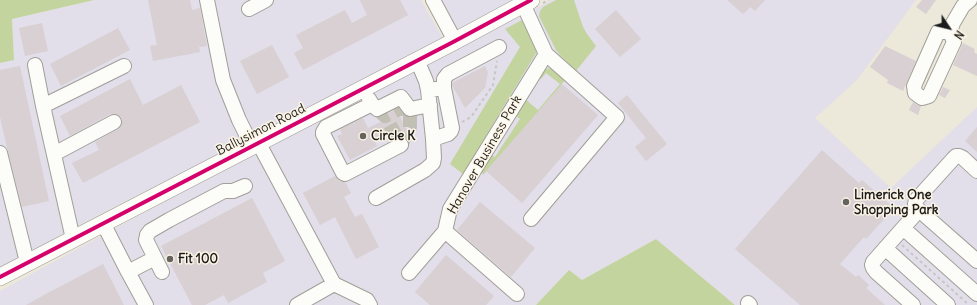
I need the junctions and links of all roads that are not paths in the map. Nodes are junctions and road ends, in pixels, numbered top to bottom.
1 (206, 0) edge
2 (266, 0) edge
3 (433, 0) edge
4 (970, 0) edge
5 (527, 2) edge
6 (249, 9) dead end
7 (950, 32) dead end
8 (455, 41) junction
9 (499, 47) road end
10 (546, 54) junction
11 (417, 60) junction
12 (34, 65) dead end
13 (124, 66) dead end
14 (364, 88) junction
15 (444, 88) junction
16 (428, 90) junction
17 (372, 104) junction
18 (430, 105) junction
19 (43, 106) junction
20 (114, 122) dead end
21 (433, 139) junction
22 (255, 144) junction
23 (401, 145) dead end
24 (0, 153) edge
25 (54, 154) junction
26 (977, 171) edge
27 (245, 186) dead end
28 (376, 198) dead end
29 (919, 210) junction
30 (531, 219) dead end
31 (103, 223) junction
32 (445, 231) junction
33 (894, 238) junction
34 (73, 239) junction
35 (155, 258) junction
36 (977, 261) edge
37 (27, 262) junction
38 (128, 272) junction
39 (162, 272) dead end
40 (410, 273) dead end
41 (0, 277) edge
42 (334, 284) junction
43 (517, 294) dead end
44 (977, 294) edge
45 (977, 299) edge
46 (146, 305) edge
47 (297, 305) edge
48 (370, 305) edge
49 (913, 305) edge
50 (948, 305) edge
51 (971, 305) edge

1 - 22 street
2 - 6 street
3 - 8 street
4 - 7 street
5 - 8 main road, Ballysimon Road
5 - 10 street
8 - 11 main road, Ballysimon Road
9 - 15 street
10 - 30 street
10 - 32 street, Hanover Business Park
11 - 14 main road, Ballysimon Road
11 - 16 street
12 - 19 street
13 - 19 street
14 - 17 street
14 - 22 main road, Ballysimon Road
15 - 16 street
15 - 21 street
16 - 18 street
17 - 18 street
17 - 23 street
18 - 21 street
19 - 25 street
20 - 25 street
21 - 28 street
22 - 31 main road, Ballysimon Road
22 - 42 street
24 - 37 street
25 - 34 street
26 - 29 street
27 - 35 street
29 - 33 street
29 - 36 street
31 - 34 main road, Ballysimon Road
31 - 38 street
32 - 40 street, Hanover Business Park
32 - 43 street
33 - 44 street
33 - 49 street
33 - 50 street
34 - 37 main road, Ballysimon Road
35 - 38 street
35 - 39 street
37 - 41 main road, Ballysimon Road
38 - 46 street
42 - 47 street
42 - 48 street
45 - 51 street

